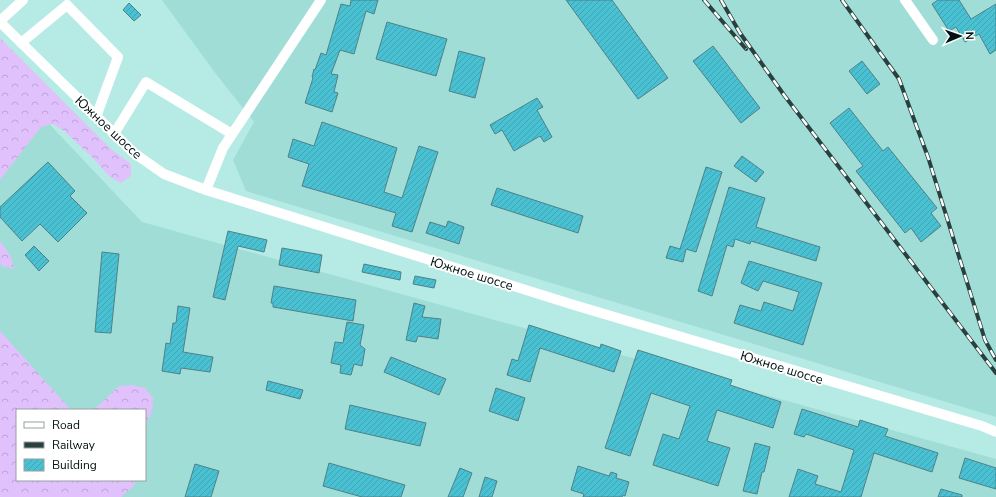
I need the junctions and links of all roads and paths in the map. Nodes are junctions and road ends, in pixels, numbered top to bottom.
1 (23, 0) edge
2 (321, 0) edge
3 (905, 0) edge
4 (0, 22) edge
5 (934, 40) dead end
6 (21, 43) junction
7 (96, 116) junction
8 (114, 134) junction
9 (232, 134) junction
10 (206, 190) junction
11 (996, 432) edge

1 - 4 street
2 - 9 street
3 - 5 street
4 - 6 street, Южное шоссе
6 - 7 street, Южное шоссе
6 - 7 street
7 - 8 street, Южное шоссе
8 - 9 street
8 - 10 street, Южное шоссе
9 - 10 street
10 - 11 street, Южное шоссе

